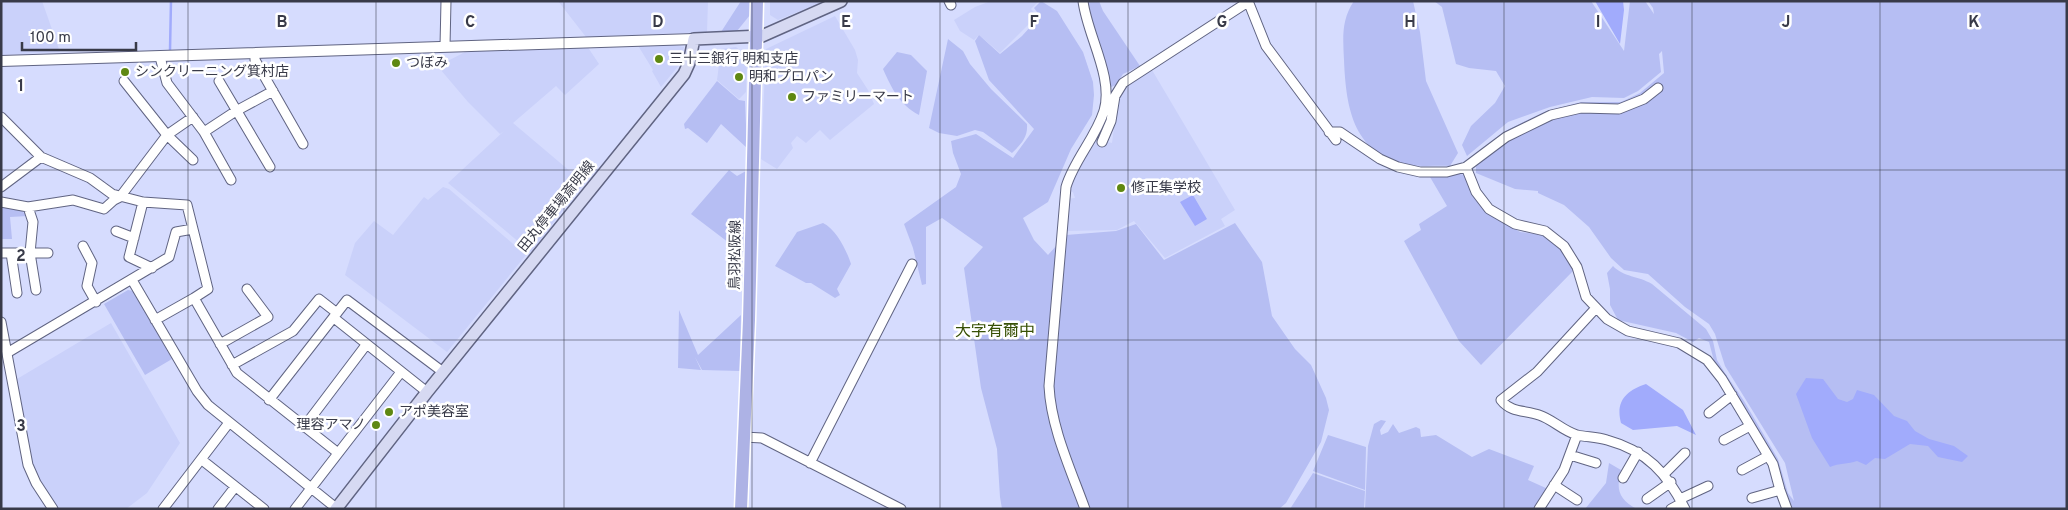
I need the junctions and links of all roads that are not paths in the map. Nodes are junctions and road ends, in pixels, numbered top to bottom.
1 (446, 1) edge
2 (757, 1) edge
3 (841, 1) edge
4 (1083, 1) edge
5 (1248, 1) edge
6 (756, 37) junction
7 (694, 39) junction
8 (445, 46) junction
9 (255, 53) junction
10 (160, 57) junction
11 (1, 62) edge
12 (219, 81) dead end
13 (124, 82) dead end
14 (1658, 88) dead end
15 (273, 92) junction
16 (236, 111) junction
17 (193, 117) junction
18 (3, 124) edge
19 (204, 132) junction
20 (1329, 132) junction
21 (167, 136) junction
22 (1336, 140) dead end
23 (1102, 142) dead end
24 (303, 144) dead end
25 (41, 157) junction
26 (193, 160) dead end
27 (270, 167) dead end
28 (1466, 167) junction
29 (231, 180) dead end
30 (1, 187) edge
31 (120, 196) junction
32 (1, 202) edge
33 (143, 202) junction
34 (28, 207) junction
35 (193, 229) junction
36 (116, 231) dead end
37 (134, 238) junction
38 (83, 246) dead end
39 (6, 253) edge
40 (30, 253) junction
41 (48, 253) dead end
42 (912, 264) dead end
43 (152, 268) junction
44 (132, 280) junction
45 (247, 289) dead end
46 (36, 290) dead end
47 (17, 293) dead end
48 (194, 298) junction
49 (96, 302) junction
50 (1596, 308) junction
51 (336, 316) junction
52 (155, 320) junction
53 (1, 322) edge
54 (220, 344) junction
55 (366, 345) junction
56 (7, 353) junction
57 (232, 365) junction
58 (401, 372) junction
59 (443, 372) junction
60 (426, 392) junction
61 (1732, 395) junction
62 (269, 400) junction
63 (1709, 413) dead end
64 (228, 424) junction
65 (304, 426) junction
66 (1750, 426) junction
67 (1577, 435) junction
68 (744, 437) junction
69 (1724, 440) dead end
70 (1638, 452) junction
71 (338, 453) junction
72 (1685, 453) dead end
73 (1570, 455) junction
74 (1768, 456) junction
75 (202, 460) junction
76 (810, 463) junction
77 (1596, 463) dead end
78 (1742, 470) dead end
79 (1664, 474) junction
80 (1623, 478) dead end
81 (1670, 482) junction
82 (1554, 485) junction
83 (1708, 486) dead end
84 (235, 487) junction
85 (311, 488) junction
86 (1780, 490) junction
87 (1752, 498) dead end
88 (1647, 499) dead end
89 (1577, 500) dead end
90 (1682, 504) edge
91 (336, 508) edge
92 (53, 509) edge
93 (163, 509) edge
94 (218, 509) edge
95 (264, 509) edge
96 (295, 509) edge
97 (741, 509) edge
98 (901, 509) edge
99 (1085, 509) edge
100 (1539, 509) edge
101 (1671, 509) edge
102 (1787, 509) edge

1 - 8 street
2 - 6 main road, 鳥羽松阪線
3 - 6 main road
4 - 99 street
5 - 20 street
5 - 23 street
6 - 7 main road
6 - 68 main road, 鳥羽松阪線
7 - 8 street
7 - 59 main road, 田丸停車場斎明線
8 - 9 street
9 - 10 street
9 - 15 street
10 - 11 street
10 - 17 street
12 - 16 street
13 - 21 street
14 - 28 street
15 - 16 street
15 - 24 street
16 - 19 street
16 - 27 street
17 - 19 street
17 - 21 street
18 - 25 street
19 - 29 street
20 - 22 street
20 - 28 street
21 - 26 street
21 - 31 street
25 - 30 street
25 - 31 street
28 - 50 street
31 - 33 street
31 - 34 street
32 - 34 street
33 - 35 street
33 - 37 street
34 - 40 street
35 - 43 street
35 - 48 street
36 - 37 street
37 - 43 street
38 - 49 street
39 - 40 street
39 - 47 street
40 - 41 street
40 - 46 street
42 - 76 street
43 - 44 street
44 - 49 street
44 - 52 street
45 - 54 street
48 - 52 street
48 - 54 street
49 - 56 street
50 - 61 street
50 - 67 street
51 - 55 street
51 - 57 street
51 - 59 street
51 - 62 street
52 - 64 street
53 - 56 street
54 - 57 street
55 - 58 street
55 - 65 street
56 - 92 street
57 - 62 street
58 - 60 street
58 - 71 street
59 - 60 main road, 田丸停車場斎明線
60 - 91 main road, 田丸停車場斎明線
61 - 63 street
61 - 66 street
62 - 65 street
64 - 75 street
64 - 85 street
65 - 71 street
66 - 69 street
66 - 74 street
67 - 70 street
67 - 73 street
68 - 76 street
68 - 97 main road, 鳥羽松阪線
70 - 79 street
70 - 80 street
71 - 85 street
72 - 79 street
73 - 77 street
73 - 82 street
74 - 78 street
74 - 86 street
75 - 84 street
75 - 93 street
76 - 98 street
79 - 81 street
81 - 88 street
81 - 90 street
82 - 89 street
82 - 100 street
83 - 90 street
84 - 94 street
84 - 95 street
85 - 91 street
85 - 96 street
86 - 87 street
86 - 102 street
90 - 101 street

